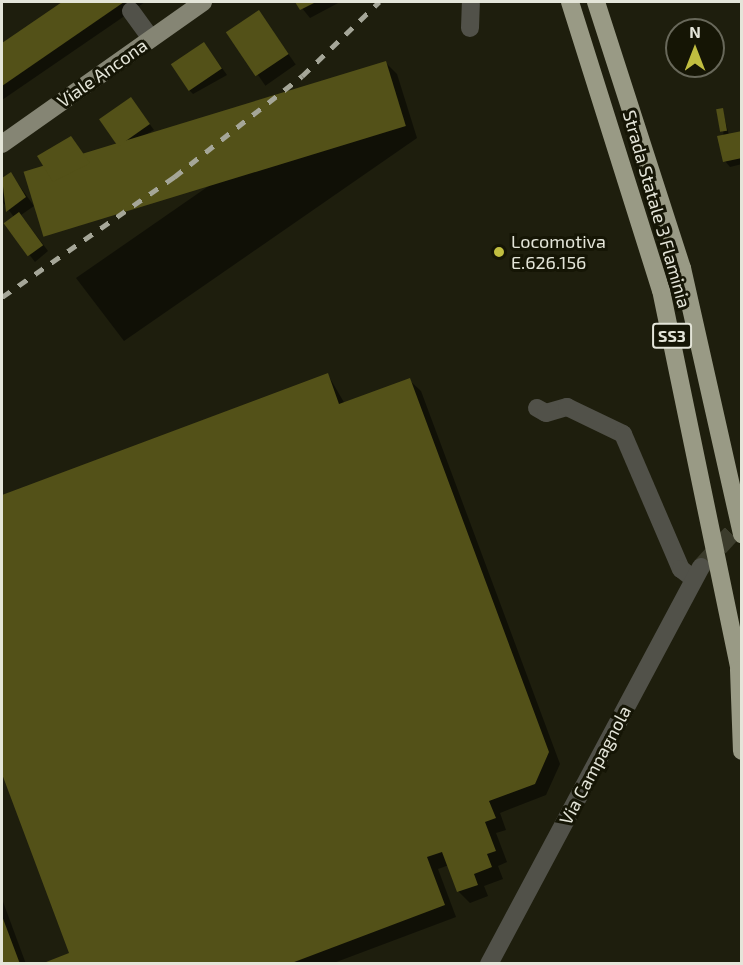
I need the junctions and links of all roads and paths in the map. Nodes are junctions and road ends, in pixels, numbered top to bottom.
1 (203, 2) edge
2 (570, 2) edge
3 (596, 2) edge
4 (471, 4) dead end
5 (131, 11) dead end
6 (470, 28) dead end
7 (150, 39) junction
8 (2, 142) edge
9 (537, 408) dead end
10 (741, 534) edge
11 (740, 672) edge
12 (741, 751) edge
13 (489, 963) edge

1 - 7 main road, Viale Ancona
2 - 11 highway, Strada Statale 3 Flaminia / SS3
3 - 10 highway, Strada Statale 3 Flaminia / SS3
4 - 6 street
5 - 7 street
7 - 8 main road, Viale Ancona
9 - 13 street, Via Campagnola
11 - 12 highway, Strada Statale 3 Flaminia

